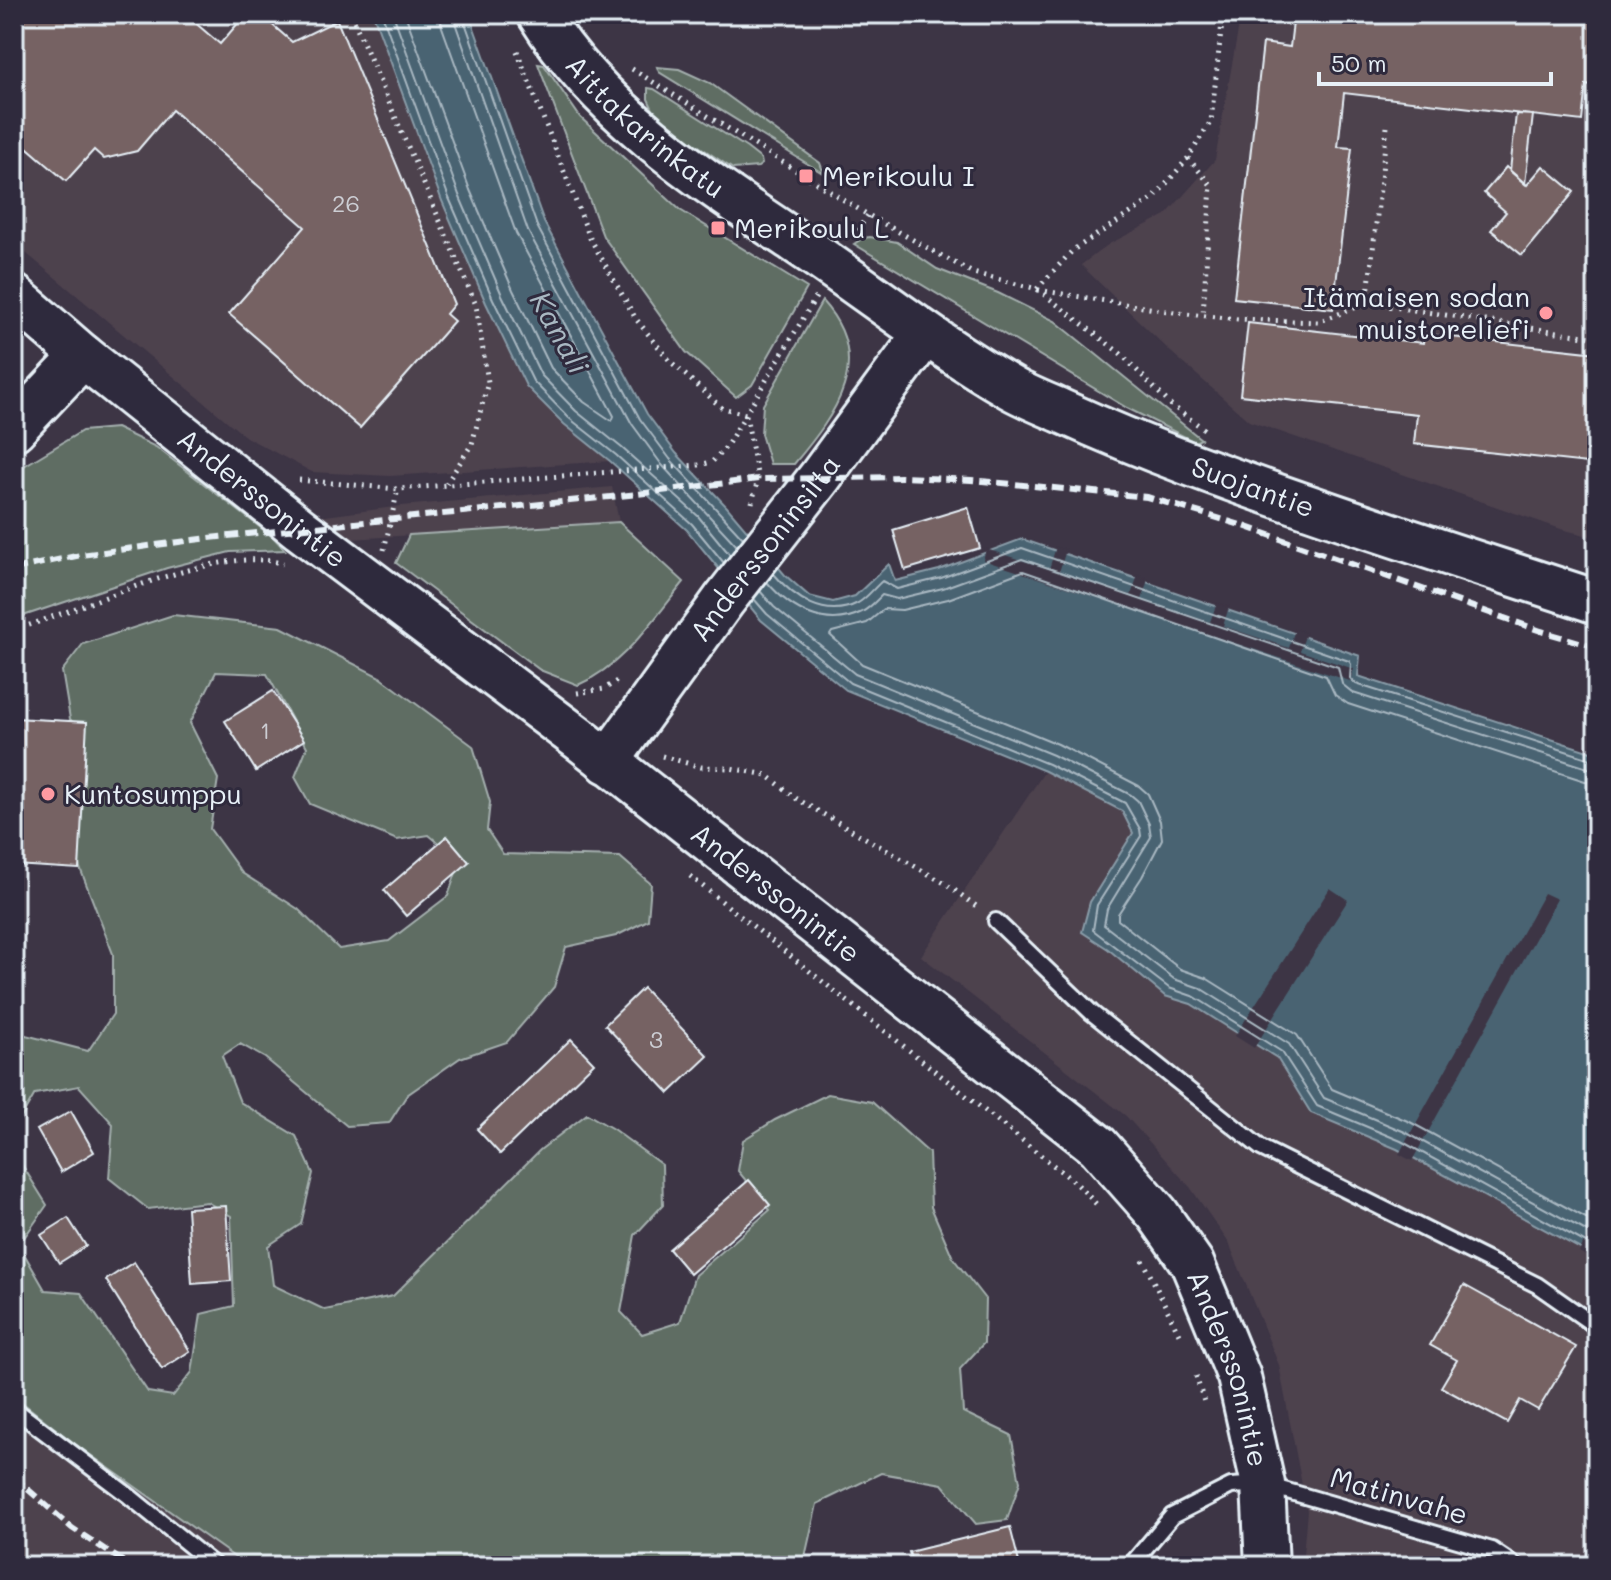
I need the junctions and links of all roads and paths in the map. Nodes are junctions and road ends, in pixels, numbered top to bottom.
1 (351, 14) edge
2 (539, 14) edge
3 (1223, 14) edge
4 (516, 48) dead end
5 (622, 61) dead end
6 (1387, 127) dead end
7 (1188, 158) junction
8 (868, 215) junction
9 (833, 267) junction
10 (1037, 289) junction
11 (14, 296) edge
12 (1367, 303) junction
13 (1203, 315) junction
14 (925, 334) junction
15 (1597, 338) edge
16 (83, 356) junction
17 (746, 414) junction
18 (14, 429) edge
19 (1206, 430) dead end
20 (446, 484) junction
21 (760, 526) junction
22 (286, 565) dead end
23 (368, 578) junction
24 (1597, 602) edge
25 (14, 630) edge
26 (629, 672) dead end
27 (571, 694) dead end
28 (613, 753) junction
29 (684, 871) dead end
30 (996, 921) joint
31 (1105, 1213) dead end
32 (1140, 1255) dead end
33 (1597, 1327) edge
34 (1184, 1345) dead end
35 (1195, 1372) dead end
36 (14, 1409) edge
37 (1208, 1415) dead end
38 (1263, 1484) junction
39 (215, 1566) edge
40 (1130, 1566) edge
41 (1267, 1566) edge
42 (1516, 1566) edge

1 - 20 path
2 - 9 main road, Aittakarinkatu
3 - 7 path
4 - 17 path
5 - 8 path
6 - 12 path
7 - 10 path
7 - 13 path
8 - 9 path
8 - 10 path
9 - 14 main road, Aittakarinkatu
9 - 17 path
10 - 13 path
10 - 19 path
11 - 16 main road, Anderssonintie
12 - 13 path
12 - 15 path
14 - 21 main road, Anderssoninsilta
14 - 24 main road, Suojantie
16 - 18 main road
16 - 23 main road, Anderssonintie
17 - 20 path
17 - 21 path
20 - 23 path
21 - 28 main road, Anderssoninsilta
22 - 25 path
23 - 28 main road, Anderssonintie
26 - 27 path
28 - 30 path
28 - 38 main road, Anderssonintie
29 - 31 path
30 - 33 lane
32 - 34 path
35 - 37 path
36 - 39 lane
38 - 40 lane
38 - 41 main road, Anderssonintie
38 - 42 lane, Matinvahe

